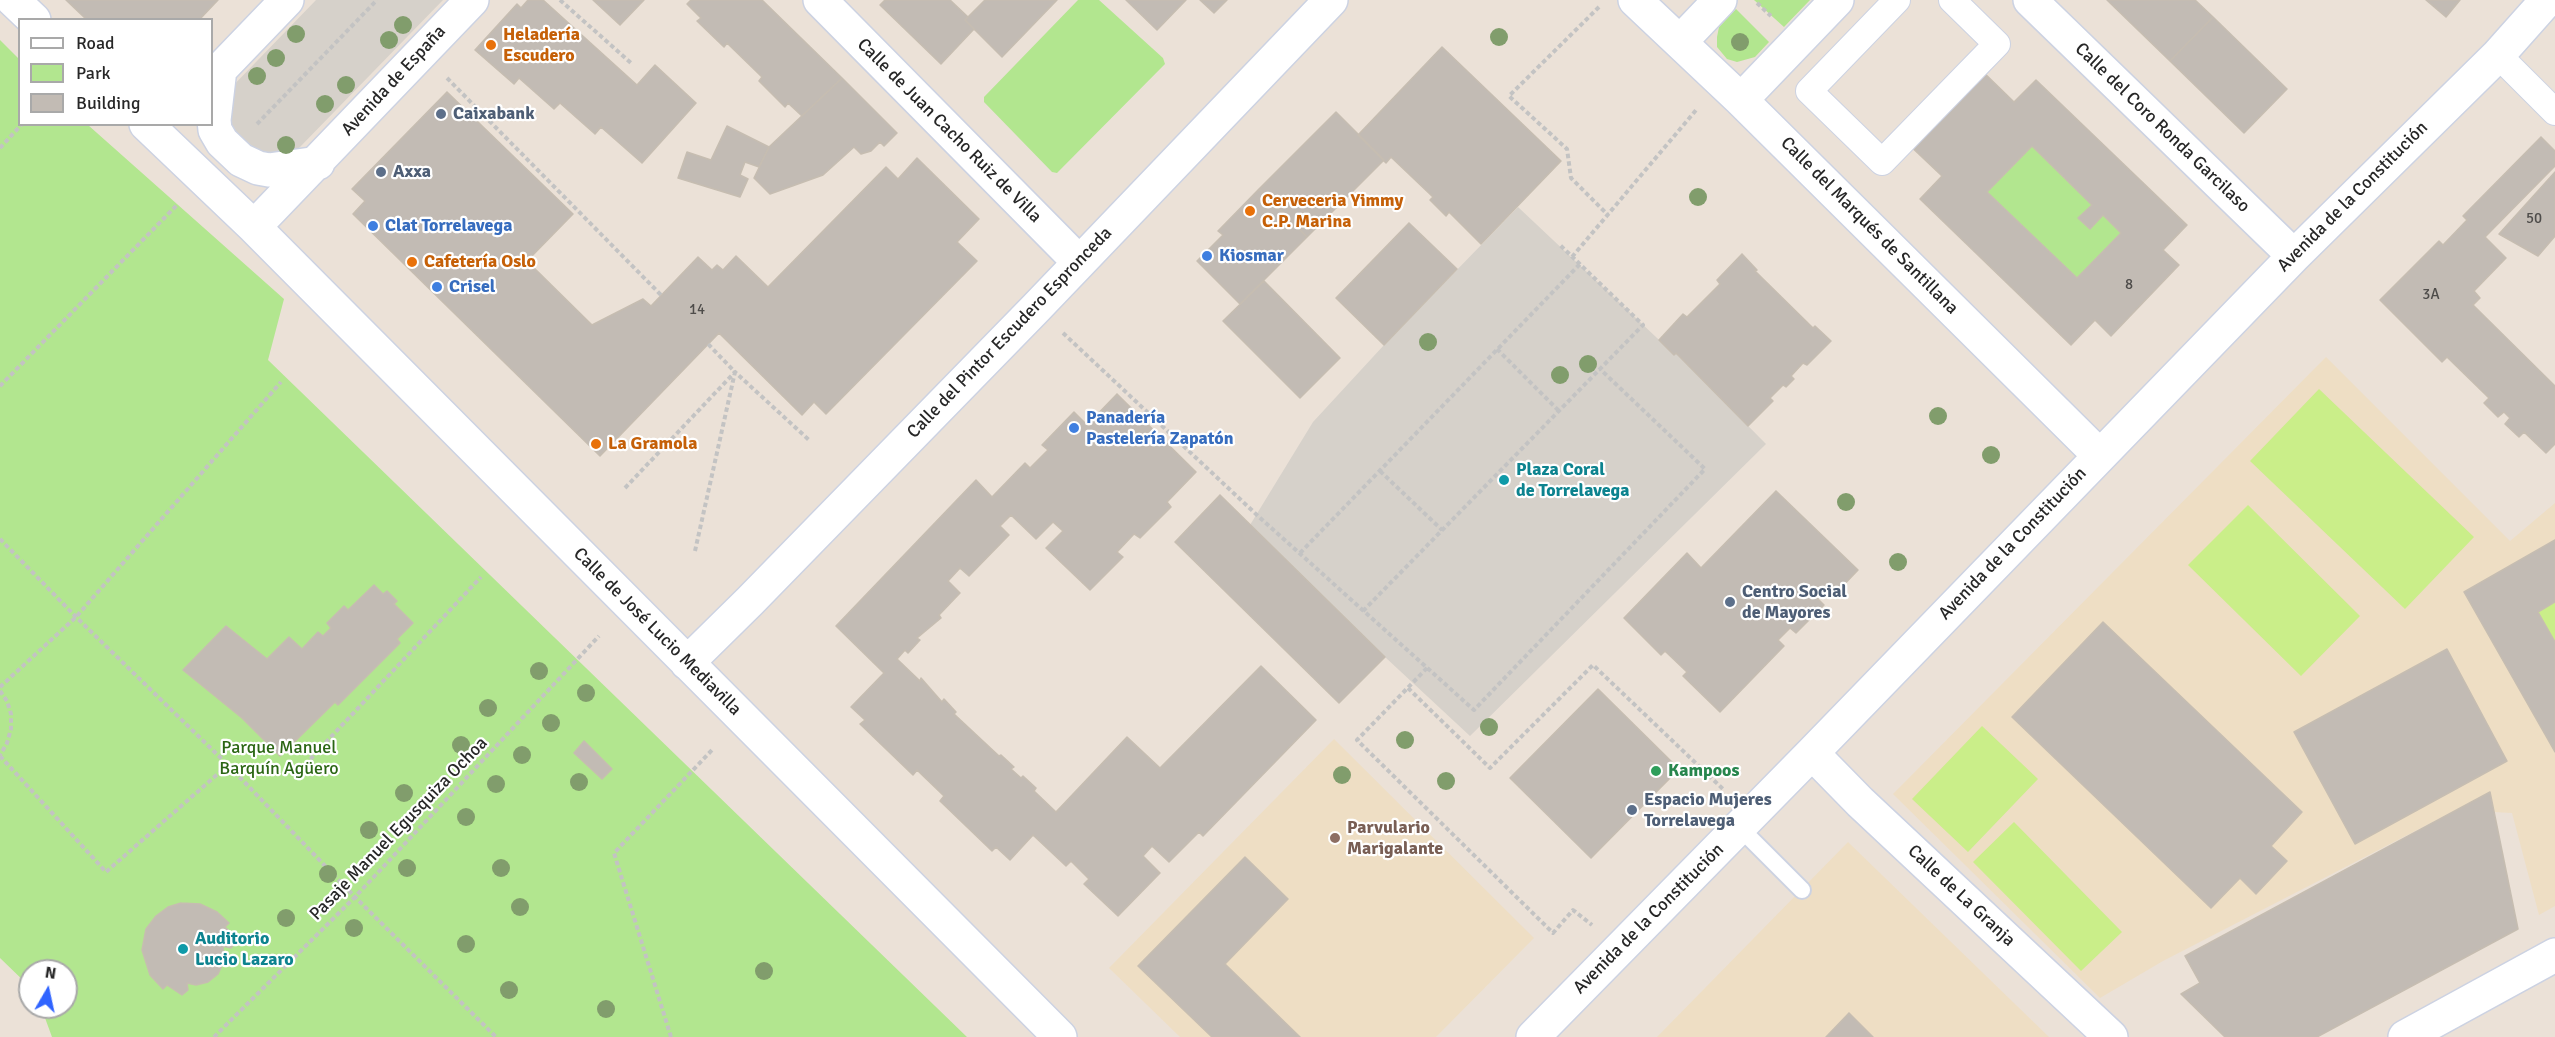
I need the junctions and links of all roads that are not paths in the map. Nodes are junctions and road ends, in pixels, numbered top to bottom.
1 (13, 0) edge
2 (287, 0) edge
3 (472, 0) edge
4 (820, 0) edge
5 (1331, 0) edge
6 (1635, 0) edge
7 (1720, 0) edge
8 (1837, 0) edge
9 (1897, 0) edge
10 (1952, 0) edge
11 (2030, 0) edge
12 (2547, 0) edge
13 (32, 18) edge
14 (1680, 42) junction
15 (2498, 55) junction
16 (216, 74) edge
17 (1731, 91) junction
18 (2555, 112) edge
19 (157, 128) edge
20 (318, 163) junction
21 (254, 227) junction
22 (2294, 256) junction
23 (1079, 262) junction
24 (2099, 455) junction
25 (687, 663) junction
26 (1812, 753) junction
27 (1745, 821) junction
28 (1802, 890) dead end
29 (2555, 955) edge
30 (1060, 1037) edge
31 (1533, 1037) edge
32 (2111, 1037) edge
33 (2405, 1037) edge

1 - 13 street
2 - 16 street
3 - 20 street, Avenida de España
4 - 23 street, Calle de Juan Cacho Ruiz de Villa
5 - 23 street, Calle del Pintor Escudero Espronceda
6 - 14 street, Calle del Marqués de Santillana
7 - 14 street
8 - 17 street
9 - 10 street
11 - 22 street, Calle del Coro Ronda Garcilaso
12 - 15 street, Avenida de la Constitución
14 - 17 street, Calle del Marqués de Santillana
15 - 18 street
15 - 22 street, Avenida de la Constitución
16 - 20 street
17 - 24 street, Calle del Marqués de Santillana
19 - 21 street, Calle de José Lucio Mediavilla
20 - 21 street, Avenida de España
21 - 25 street, Calle de José Lucio Mediavilla
22 - 24 street, Avenida de la Constitución
23 - 25 street, Calle del Pintor Escudero Espronceda
24 - 26 street, Avenida de la Constitución
25 - 30 street, Calle de José Lucio Mediavilla
26 - 27 street, Avenida de la Constitución
26 - 32 street, Calle de La Granja
27 - 28 lane
27 - 31 street, Avenida de la Constitución
29 - 33 street

